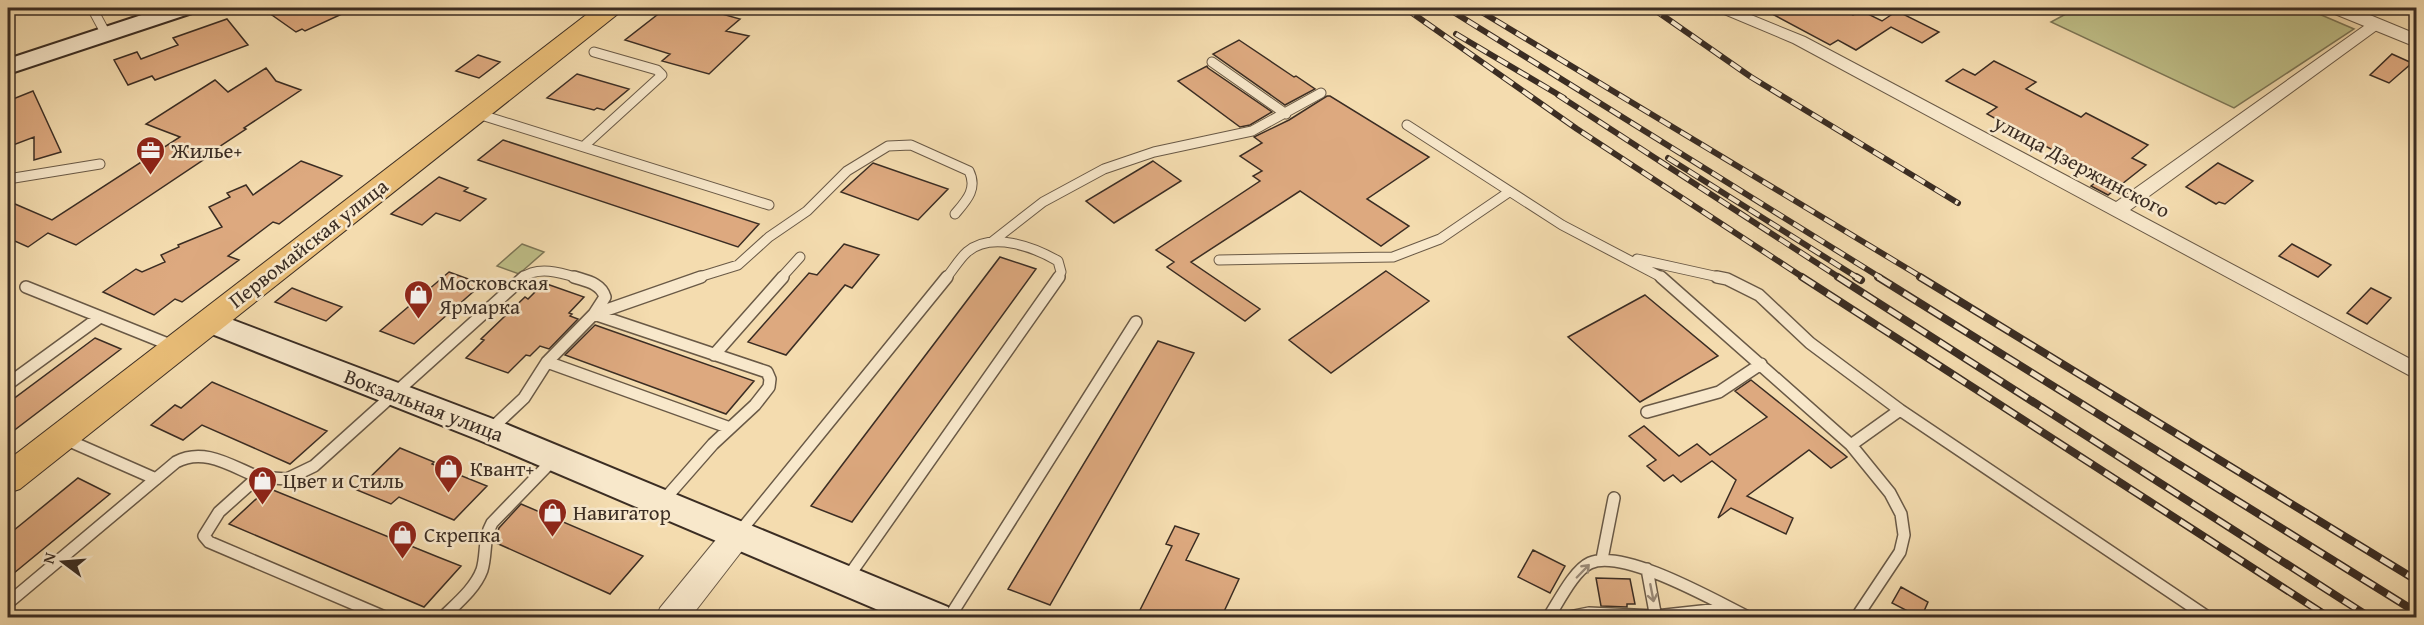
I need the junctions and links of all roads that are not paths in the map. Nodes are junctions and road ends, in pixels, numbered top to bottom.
1 (92, 8) edge
2 (184, 8) edge
3 (610, 8) edge
4 (1722, 8) edge
5 (2337, 8) edge
6 (2376, 24) junction
7 (106, 34) junction
8 (2416, 41) edge
9 (594, 52) dead end
10 (1212, 62) dead end
11 (8, 67) edge
12 (1321, 93) dead end
13 (474, 113) junction
14 (1286, 114) junction
15 (1407, 125) dead end
16 (584, 146) junction
17 (100, 164) dead end
18 (8, 178) edge
19 (1509, 192) junction
20 (769, 205) dead end
21 (2117, 210) junction
22 (955, 214) dead end
23 (993, 241) junction
24 (1625, 256) junction
25 (800, 257) dead end
26 (1219, 260) dead end
27 (26, 287) dead end
28 (594, 314) junction
29 (100, 316) junction
30 (209, 321) junction
31 (1136, 322) dead end
32 (176, 347) junction
33 (714, 355) junction
34 (547, 362) junction
35 (1761, 364) junction
36 (2416, 371) edge
37 (8, 384) edge
38 (395, 393) junction
39 (1900, 410) junction
40 (1647, 412) dead end
41 (730, 428) junction
42 (490, 431) junction
43 (61, 437) junction
44 (1851, 445) junction
45 (556, 458) junction
46 (258, 477) junction
47 (8, 479) edge
48 (156, 479) junction
49 (1614, 498) dead end
50 (662, 501) junction
51 (738, 534) junction
52 (1602, 559) junction
53 (1647, 569) junction
54 (845, 580) junction
55 (8, 603) edge
56 (1730, 608) junction
57 (1656, 617) edge
58 (387, 618) edge
59 (442, 618) edge
60 (671, 618) edge
61 (936, 618) edge
62 (949, 618) edge
63 (1548, 618) edge
64 (1564, 618) edge
65 (1750, 618) edge
66 (1857, 618) edge
67 (2209, 618) edge

1 - 7 lane
2 - 7 main road
3 - 13 main road, Первомайская улица
4 - 21 street, улица Дзержинского
5 - 6 street
6 - 8 street
6 - 21 street
7 - 11 main road
9 - 16 lane
10 - 14 lane
12 - 14 lane
13 - 16 lane
13 - 30 main road, Первомайская улица
14 - 23 lane
15 - 19 lane
16 - 20 lane
17 - 18 lane
19 - 24 lane
19 - 26 lane
21 - 36 street, улица Дзержинского
22 - 28 lane
23 - 51 lane
23 - 54 lane
24 - 35 lane
24 - 39 lane
25 - 33 lane
27 - 29 lane
28 - 33 lane
28 - 34 lane
28 - 38 lane
29 - 32 lane
29 - 37 lane
30 - 32 main road, Первомайская улица
30 - 38 main road, Вокзальная улица
31 - 62 lane
32 - 43 main road, Первомайская улица
33 - 41 lane
34 - 41 lane
34 - 42 lane
35 - 40 lane
35 - 44 lane
38 - 42 main road, Вокзальная улица
38 - 46 lane
39 - 44 lane
39 - 67 lane
41 - 50 lane
42 - 45 main road, Вокзальная улица
43 - 47 main road, Первомайская улица
43 - 48 lane
44 - 66 lane
45 - 50 main road, Вокзальная улица
45 - 59 lane
46 - 48 lane
46 - 58 lane
48 - 55 lane
49 - 52 lane
50 - 51 main road, Вокзальная улица
51 - 54 main road, Вокзальная улица
51 - 60 street
52 - 53 lane
63 -> 52 lane
53 - 56 lane
53 -> 57 lane
54 - 61 main road, Вокзальная улица
56 - 57 lane
56 - 65 lane
57 - 64 lane

